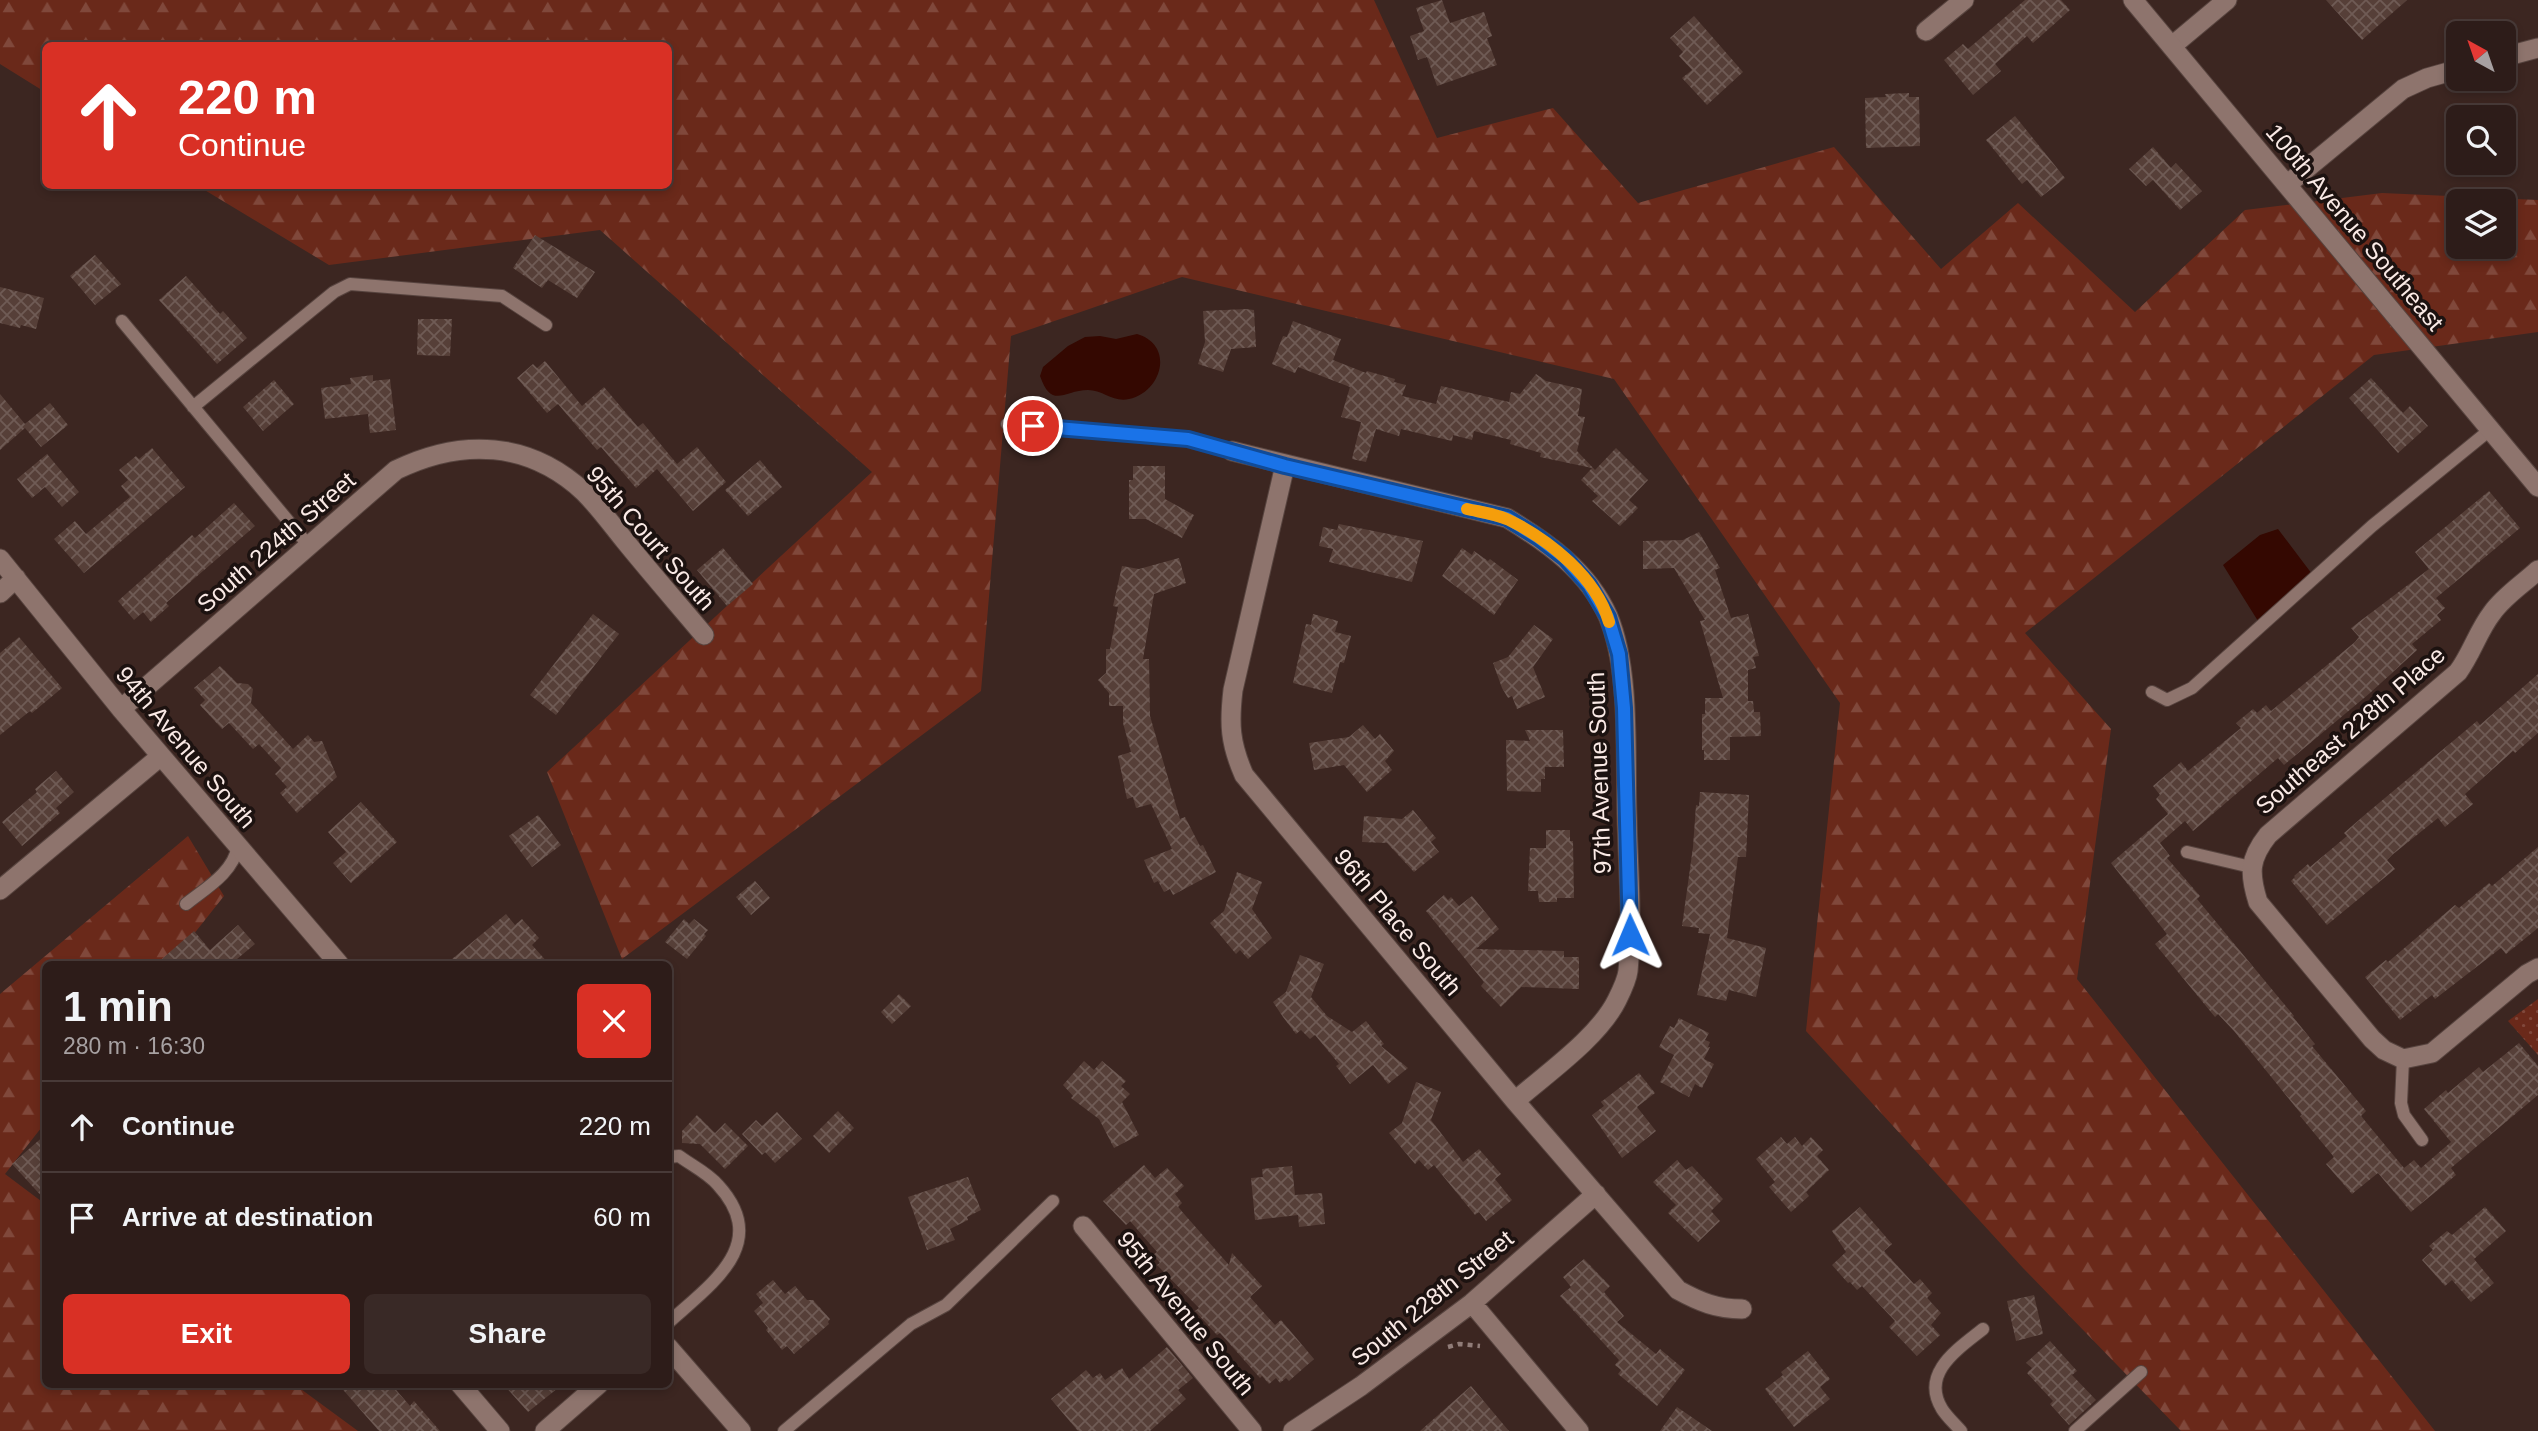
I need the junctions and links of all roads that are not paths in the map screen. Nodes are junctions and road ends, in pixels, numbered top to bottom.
1 (1964, 0) edge
2 (2133, 0) edge
3 (2228, 0) edge
4 (1926, 31) dead end
5 (2172, 46) junction
6 (2538, 48) edge
7 (2516, 54) edge
8 (2446, 73) edge
9 (2288, 184) junction
10 (122, 321) dead end
11 (546, 325) dead end
12 (193, 407) junction
13 (1007, 424) dead end
14 (2491, 429) junction
15 (481, 448) joint
16 (1231, 451) joint
17 (1285, 466) junction
18 (2538, 487) edge
19 (309, 546) junction
20 (0, 559) edge
21 (2538, 570) edge
22 (16, 578) junction
23 (0, 593) edge
24 (704, 635) dead end
25 (2152, 692) dead end
26 (121, 709) junction
27 (161, 755) junction
28 (238, 846) junction
29 (2187, 852) dead end
30 (2252, 867) junction
31 (0, 890) edge
32 (186, 904) dead end
33 (336, 961) edge
34 (2538, 968) edge
35 (2403, 1059) junction
36 (1516, 1101) junction
37 (2422, 1140) dead end
38 (672, 1157) edge
39 (1595, 1194) junction
40 (1053, 1201) dead end
41 (1083, 1226) dead end
42 (1472, 1303) junction
43 (1742, 1309) dead end
44 (672, 1319) edge
45 (1983, 1329) dead end
46 (672, 1352) edge
47 (2141, 1372) dead end
48 (463, 1388) edge
49 (594, 1388) edge
50 (500, 1431) edge
51 (545, 1431) edge
52 (741, 1431) edge
53 (784, 1431) edge
54 (1252, 1431) edge
55 (1293, 1431) edge
56 (1579, 1431) edge
57 (1961, 1431) edge
58 (2075, 1431) edge

1 - 4 street
2 - 5 street, 100th Avenue Southeast
3 - 5 street
5 - 9 street, 100th Avenue Southeast
6 - 7 street
8 - 9 street
9 - 14 street, 100th Avenue Southeast
10 - 12 lane
11 - 12 lane
12 - 19 lane
13 - 16 lane
14 - 18 street, 100th Avenue Southeast
14 - 25 lane
15 - 19 street, South 224th Street
15 - 24 street, 95th Court South
16 - 17 street, 97th Avenue South
17 - 36 street, 96th Place South
17 - 36 street, 97th Avenue South
19 - 26 street, South 224th Street
20 - 22 street, 94th Avenue South
21 - 30 street, Southeast 228th Place
22 - 23 street
22 - 26 street, 94th Avenue South
26 - 27 street, 94th Avenue South
27 - 28 street, 94th Avenue South
27 - 31 street
28 - 32 lane
28 - 33 street, 94th Avenue South
29 - 30 lane
30 - 35 street
34 - 35 street
35 - 37 lane
36 - 39 street, 96th Place South
38 - 44 lane
39 - 42 street, South 228th Street
39 - 43 street, 96th Place South
40 - 53 lane
41 - 54 street, 95th Avenue South
42 - 55 street, South 228th Street
42 - 56 street
45 - 57 lane
46 - 52 street
47 - 58 lane
48 - 50 street
49 - 51 street

